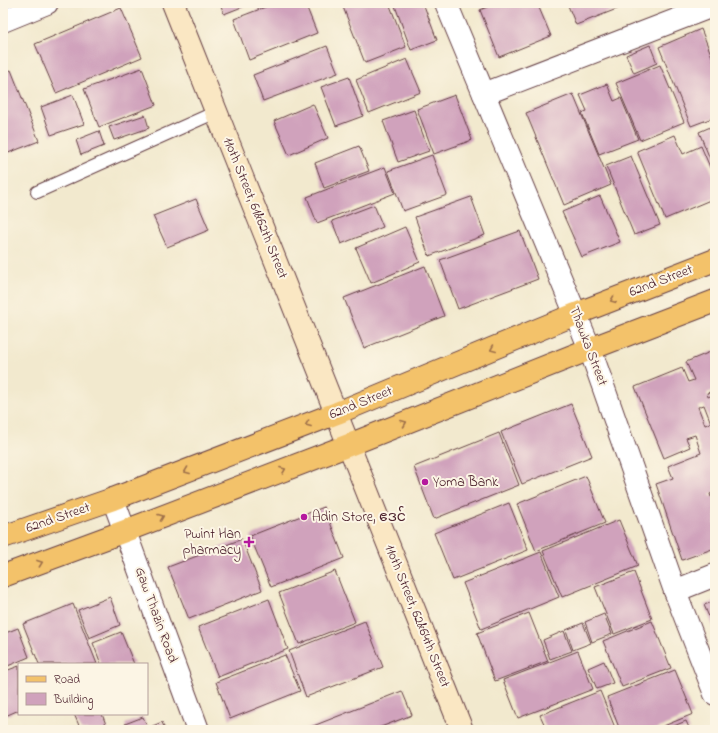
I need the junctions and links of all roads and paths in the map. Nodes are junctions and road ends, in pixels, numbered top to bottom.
1 (47, 3) edge
2 (173, 3) edge
3 (446, 3) edge
4 (715, 5) edge
5 (3, 20) edge
6 (484, 94) junction
7 (216, 112) junction
8 (37, 192) dead end
9 (715, 260) edge
10 (715, 301) edge
11 (576, 314) junction
12 (590, 349) junction
13 (337, 413) junction
14 (349, 445) junction
15 (113, 499) junction
16 (125, 531) junction
17 (3, 537) edge
18 (715, 575) edge
19 (3, 576) edge
20 (675, 591) junction
21 (715, 694) edge
22 (198, 730) edge
23 (462, 730) edge

1 - 5 street
2 - 7 main road, 110th Street, 61&62th Street
3 - 6 street, Thawka Street
4 - 6 street
6 - 11 street, Thawka Street
7 - 8 lane
7 - 13 main road, 110th Street, 61&62th Street
9 -> 11 main road, 62nd Street
10 - 12 main road
11 - 12 street, Thawka Street
11 -> 13 main road, 62nd Street
14 -> 12 main road
12 - 20 street, Thawka Street
13 - 14 main road, 110th Street, 62&64th Street
13 -> 15 main road, 62nd Street
16 -> 14 main road
14 - 23 main road, 110th Street, 62&64th Street
15 - 16 street, Gaw Thazin Road
15 - 17 main road, 62nd Street
19 -> 16 main road
16 - 22 street, Gaw Thazin Road
18 - 20 street
20 - 21 street, Thawka Street

